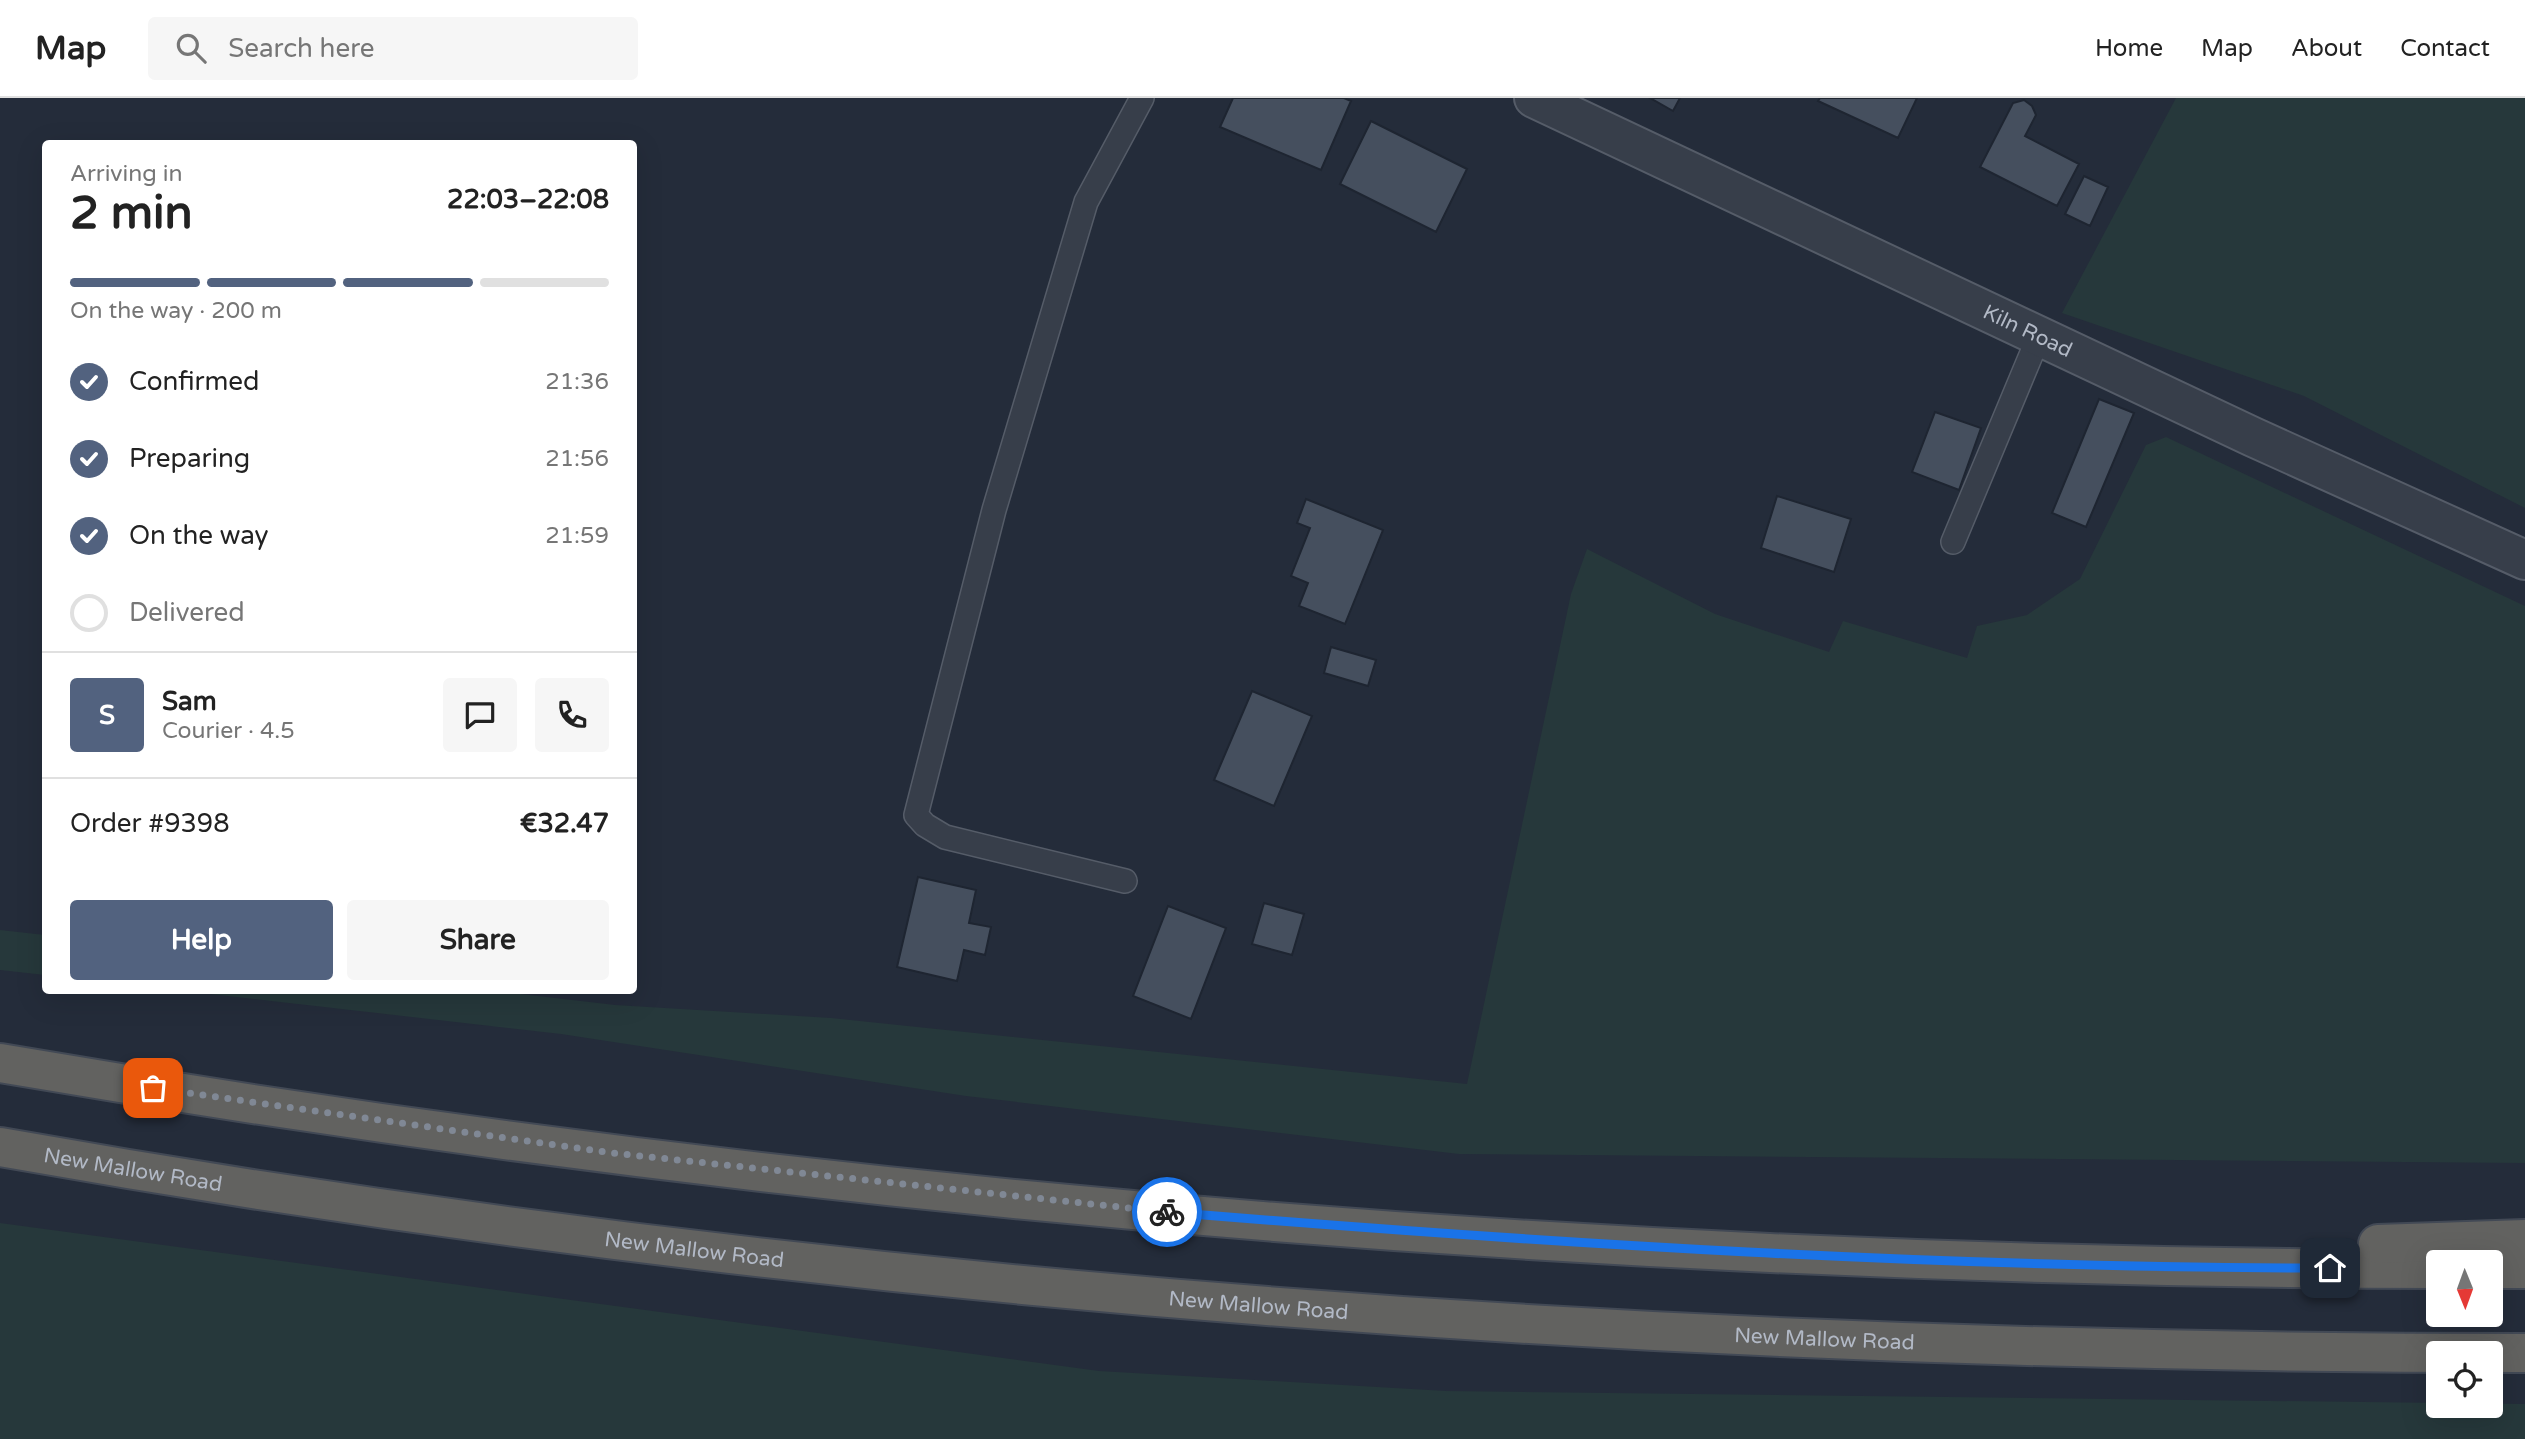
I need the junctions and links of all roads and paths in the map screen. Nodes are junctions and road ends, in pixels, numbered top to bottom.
1 (1142, 98) edge
2 (1534, 98) edge
3 (2039, 336) junction
4 (1953, 542) dead end
5 (2525, 560) edge
6 (1125, 881) dead end
7 (0, 1063) edge
8 (0, 1147) edge
9 (2525, 1239) edge
10 (1943, 1261) junction
11 (2426, 1269) edge
12 (2503, 1269) edge
13 (2525, 1269) edge
14 (2525, 1353) edge

1 - 6 lane
2 - 3 street, Kiln Road
3 - 4 lane
3 - 5 street, Kiln Road
7 - 10 highway
8 - 14 highway, New Mallow Road
9 - 10 highway
10 - 11 highway
12 - 13 highway

